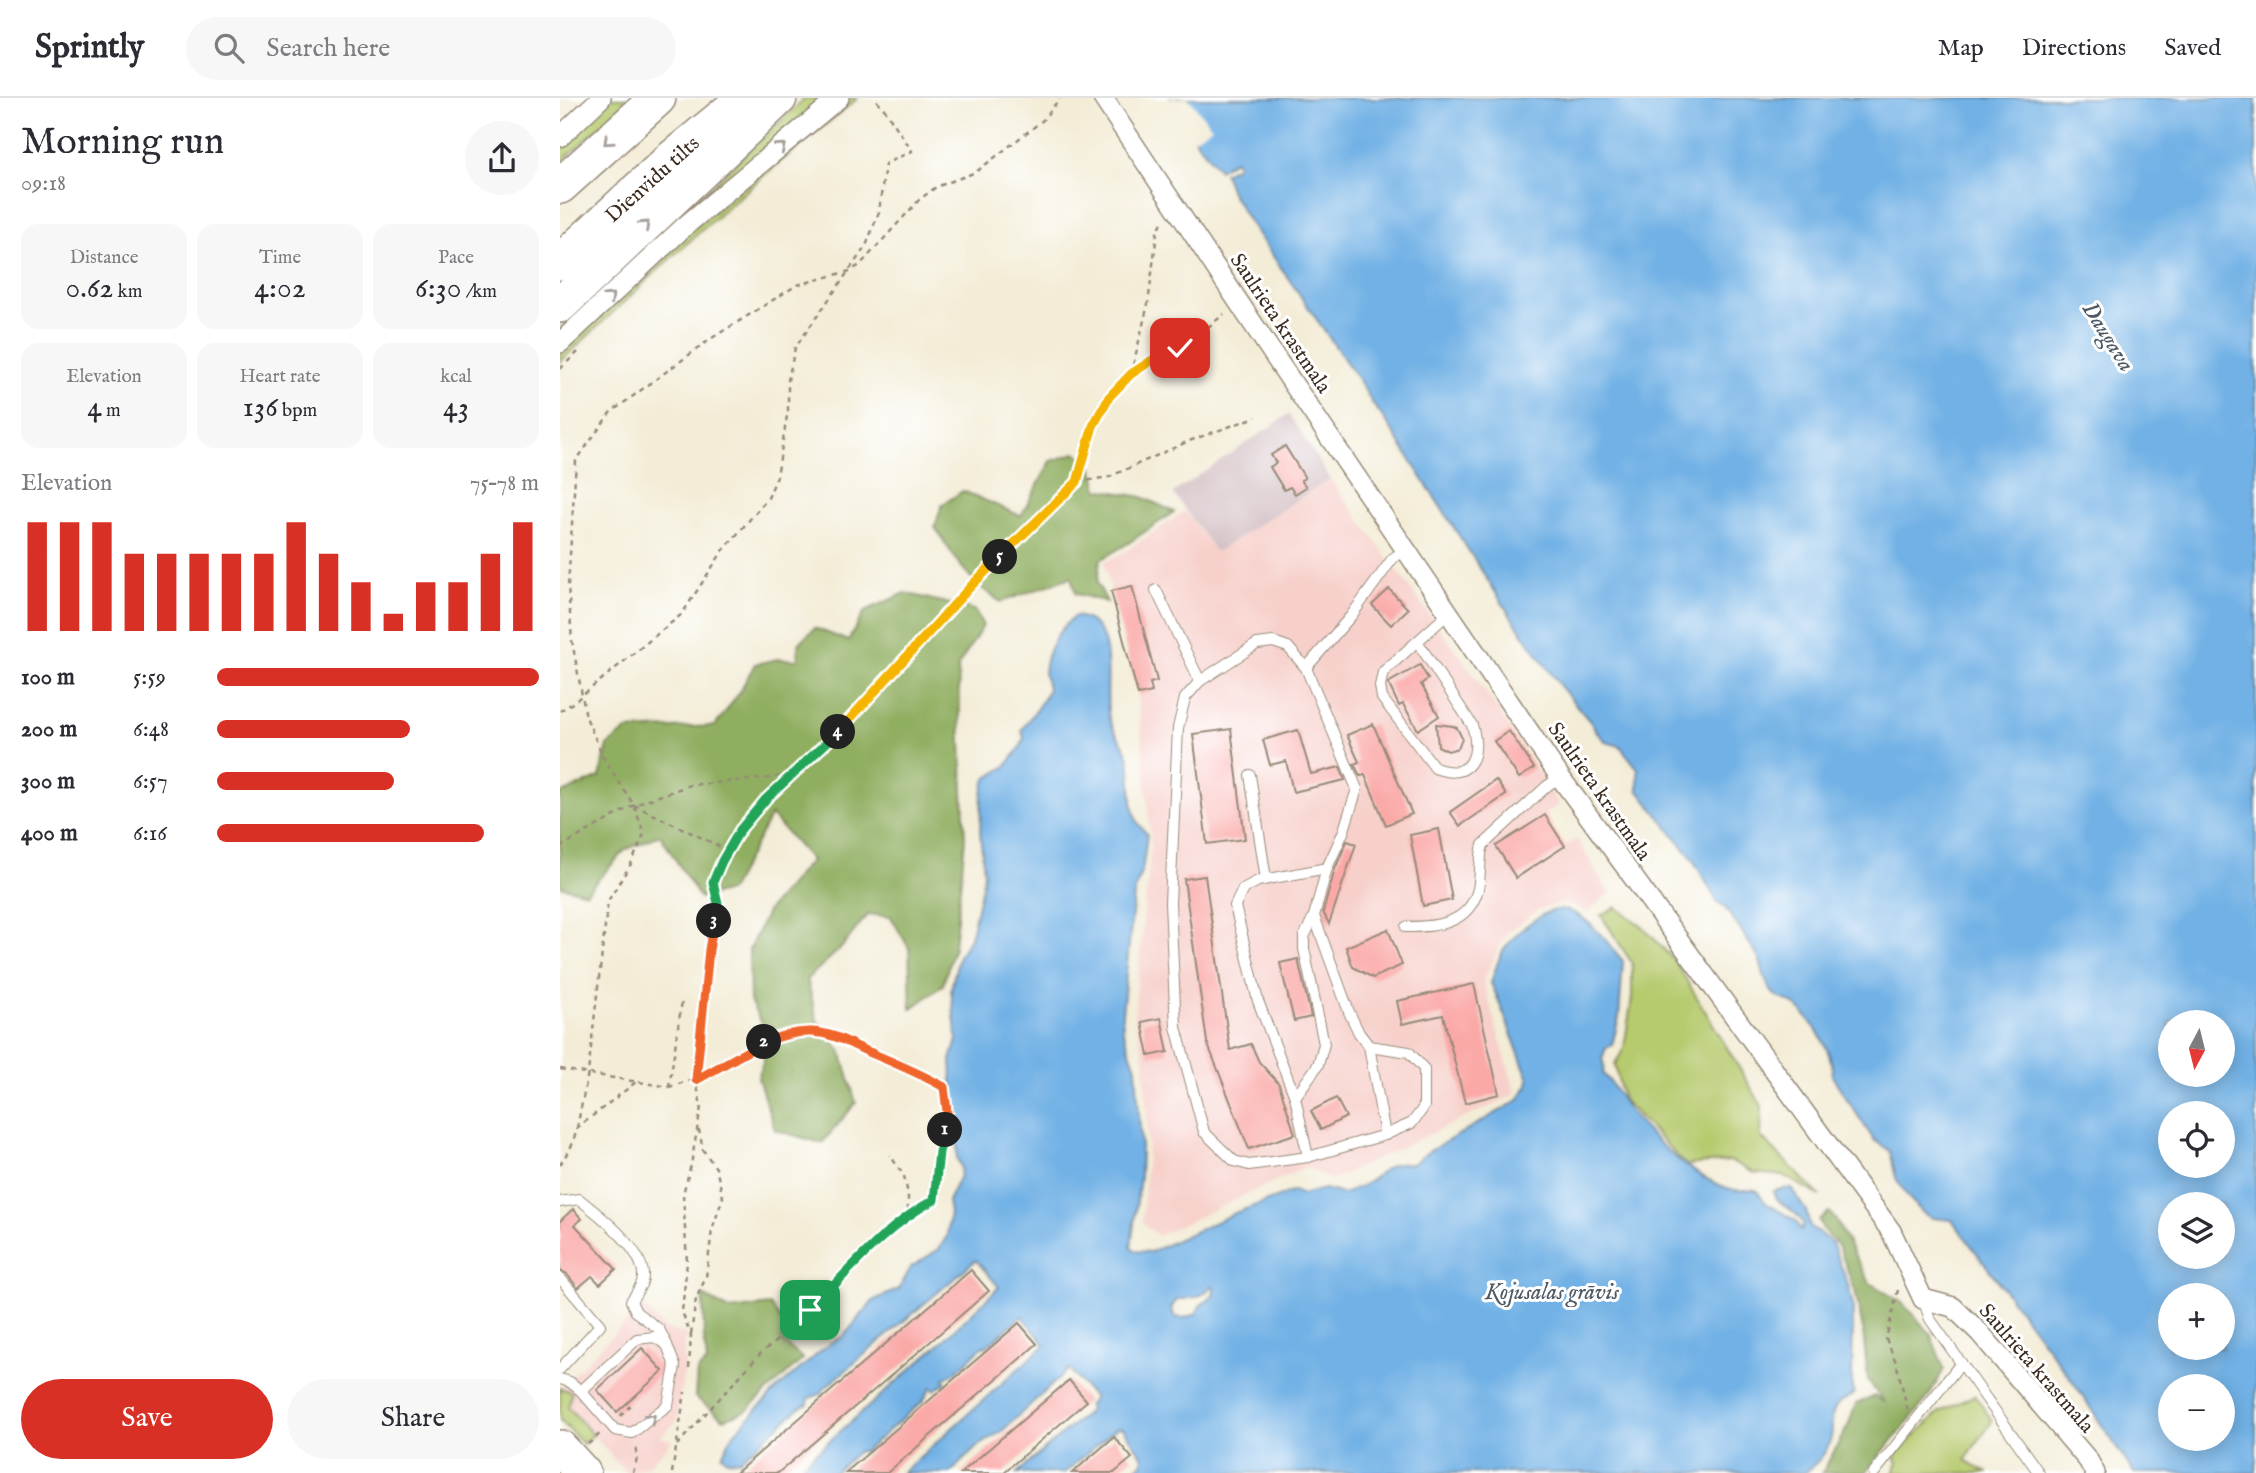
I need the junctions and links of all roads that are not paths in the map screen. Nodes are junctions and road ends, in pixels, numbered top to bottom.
1 (601, 98) edge
2 (658, 98) edge
3 (708, 98) edge
4 (745, 98) edge
5 (779, 98) edge
6 (839, 98) edge
7 (1103, 98) edge
8 (560, 137) edge
9 (560, 186) edge
10 (560, 230) edge
11 (560, 262) edge
12 (560, 305) edge
13 (560, 343) edge
14 (1406, 550) junction
15 (1156, 590) dead end
16 (1449, 613) junction
17 (1417, 641) junction
18 (1306, 668) junction
19 (1200, 681) junction
20 (1250, 775) dead end
21 (1560, 776) junction
22 (1327, 868) junction
23 (1266, 879) junction
24 (1314, 916) junction
25 (1406, 927) dead end
26 (1369, 1046) junction
27 (1295, 1097) junction
28 (1385, 1135) junction
29 (1308, 1157) junction
30 (560, 1202) edge
31 (560, 1278) edge
32 (1923, 1299) junction
33 (667, 1345) junction
34 (1961, 1363) junction
35 (560, 1369) edge
36 (560, 1379) edge
37 (581, 1391) junction
38 (560, 1448) edge
39 (583, 1473) edge
40 (1874, 1473) edge
41 (2039, 1473) edge
42 (2095, 1473) edge

1 - 8 street
2 -> 9 highway
3 - 10 highway, Dienvidu tilts
4 - 11 highway, Dienvidu tilts
12 -> 5 highway
13 -> 6 street
7 - 14 street, Saulrieta krastmala
14 - 16 street, Saulrieta krastmala
14 - 18 lane
15 - 19 lane
16 - 17 lane
16 - 21 street, Saulrieta krastmala
17 - 17 lane
18 - 19 lane
18 - 22 lane
19 - 29 lane
20 - 23 lane
21 - 25 lane
21 - 32 street, Saulrieta krastmala
22 - 23 lane
22 - 24 lane
23 - 27 lane
24 - 26 lane
24 - 27 lane
26 - 28 lane
26 - 28 lane
27 - 29 lane
28 - 29 lane
30 - 33 lane
31 - 35 lane
32 - 34 lane
32 - 42 street, Saulrieta krastmala
33 - 37 lane
37 -> 33 lane
34 - 40 lane
34 - 41 lane
36 - 37 lane
38 - 39 highway

